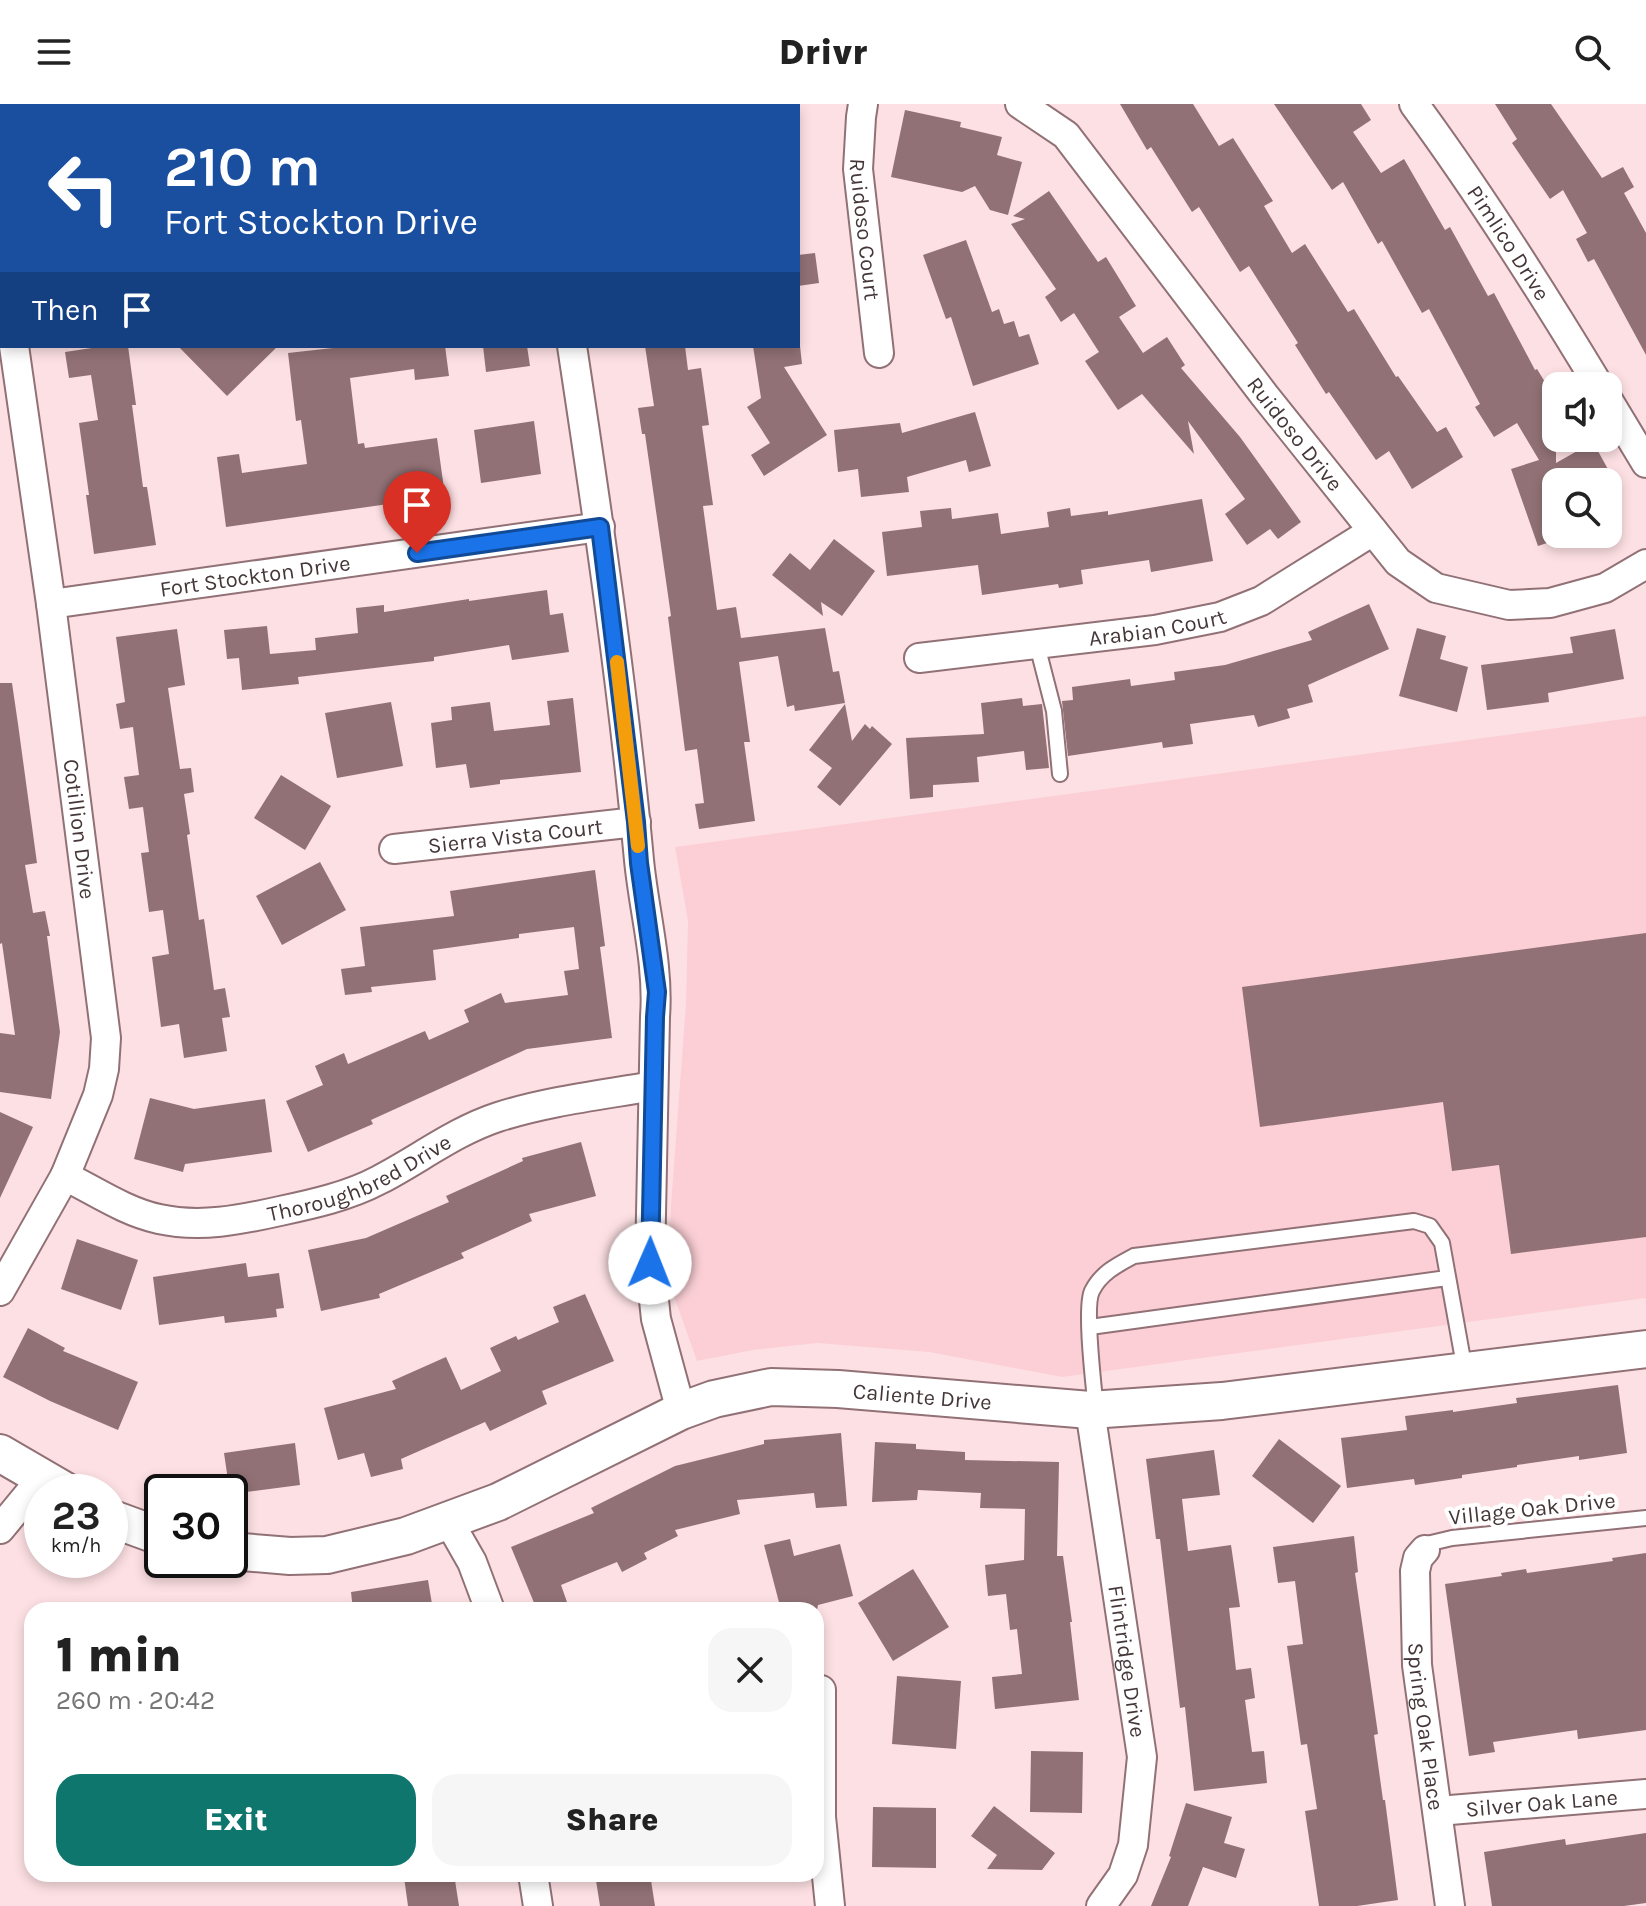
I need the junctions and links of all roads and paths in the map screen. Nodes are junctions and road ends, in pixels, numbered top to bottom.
1 (863, 104) edge
2 (1020, 104) edge
3 (1414, 104) edge
4 (14, 348) edge
5 (572, 348) edge
6 (879, 353) dead end
7 (1591, 372) edge
8 (1622, 423) edge
9 (1646, 463) edge
10 (600, 527) junction
11 (1373, 531) junction
12 (1646, 564) edge
13 (51, 604) junction
14 (1037, 645) junction
15 (919, 658) dead end
16 (1060, 774) dead end
17 (636, 822) junction
18 (394, 849) dead end
19 (653, 1086) junction
20 (65, 1176) junction
21 (1447, 1278) junction
22 (0, 1291) edge
23 (1090, 1327) junction
24 (1646, 1349) edge
25 (1465, 1371) junction
26 (1093, 1410) junction
27 (681, 1411) junction
28 (0, 1453) edge
29 (36, 1474) edge
30 (24, 1510) edge
31 (1646, 1518) edge
32 (448, 1520) junction
33 (0, 1529) edge
34 (1425, 1550) joint
35 (248, 1552) edge
36 (487, 1602) edge
37 (1646, 1794) edge
38 (1438, 1811) junction
39 (824, 1847) edge
40 (534, 1882) edge
41 (538, 1906) edge
42 (830, 1906) edge
43 (1101, 1906) edge
44 (1450, 1906) edge

1 - 6 street, Ruidoso Court
2 - 11 street, Ruidoso Drive
3 - 7 street, Pimlico Drive
4 - 13 street, Cotillion Drive
5 - 10 street
8 - 9 street
10 - 13 street, Fort Stockton Drive
10 - 17 street
11 - 12 street, Ruidoso Drive
11 - 14 street, Arabian Court
13 - 20 street, Cotillion Drive
14 - 15 street, Arabian Court
14 - 16 lane
17 - 18 street, Sierra Vista Court
17 - 19 street
19 - 20 street, Thoroughbred Drive
19 - 27 street
20 - 22 street, Cotillion Drive
21 - 23 lane
21 - 23 lane
21 - 25 lane
23 - 26 lane
24 - 25 street, Caliente Drive
25 - 26 street, Caliente Drive
26 - 27 street, Caliente Drive
26 - 43 street, Flintridge Drive
27 - 32 street, Caliente Drive
28 - 29 street
30 - 33 street
31 - 34 lane, Village Oak Drive
32 - 35 street, Caliente Drive
32 - 36 street
34 - 38 street, Spring Oak Place
37 - 38 street, Silver Oak Lane
38 - 44 street, Spring Oak Place
39 - 42 street
40 - 41 street

